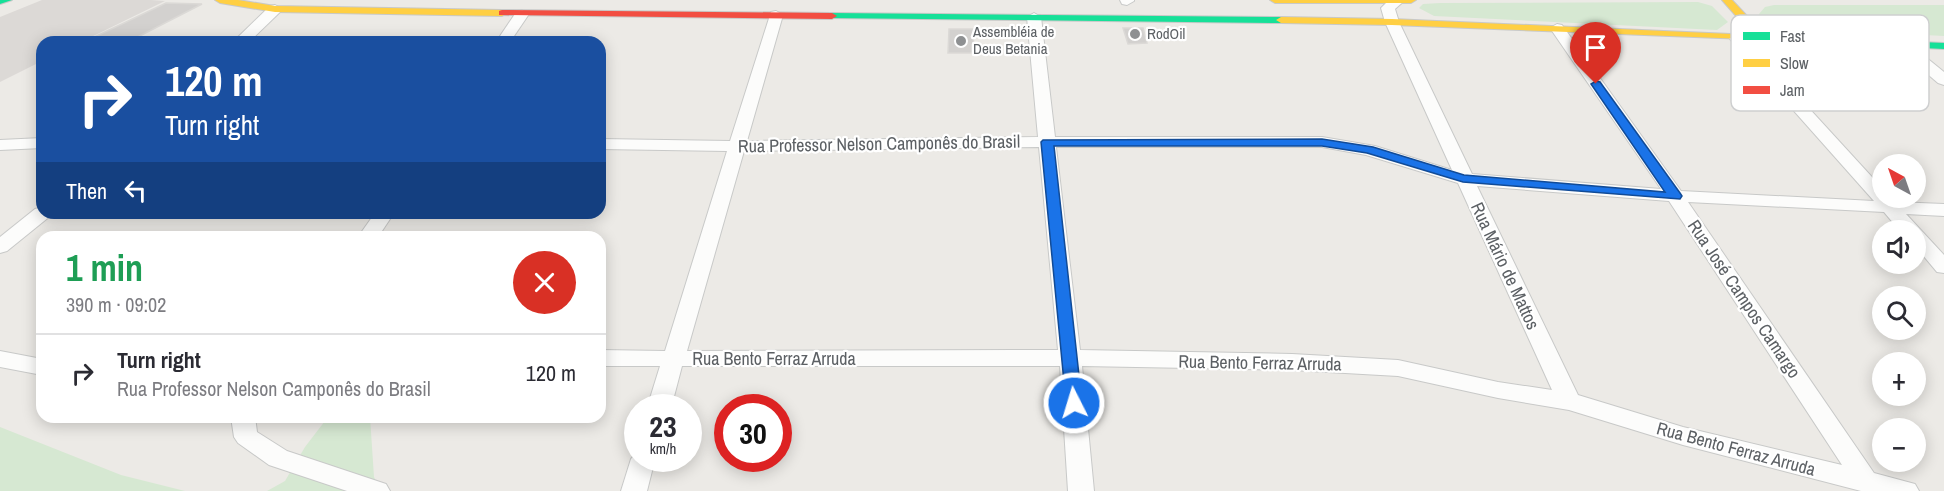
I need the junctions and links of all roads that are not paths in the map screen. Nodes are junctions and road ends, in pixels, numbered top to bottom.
1 (7, 0) edge
2 (220, 0) edge
3 (1266, 0) edge
4 (1277, 0) edge
5 (1727, 0) edge
6 (0, 1) edge
7 (1404, 1) edge
8 (836, 3) dead end
9 (275, 9) junction
10 (522, 15) junction
11 (776, 15) junction
12 (1741, 15) edge
13 (1034, 17) junction
14 (1392, 22) junction
15 (1557, 28) junction
16 (246, 36) edge
17 (507, 36) edge
18 (1731, 36) edge
19 (1929, 45) edge
20 (1944, 46) edge
21 (1929, 67) edge
22 (1944, 80) edge
23 (1802, 111) edge
24 (1047, 142) junction
25 (36, 143) edge
26 (606, 144) edge
27 (0, 145) edge
28 (737, 146) junction
29 (1463, 178) junction
30 (1872, 188) edge
31 (1675, 196) junction
32 (1872, 205) edge
33 (1890, 208) edge
34 (1916, 208) edge
35 (1944, 210) edge
36 (36, 218) edge
37 (1901, 220) edge
38 (0, 247) edge
39 (1926, 247) edge
40 (1944, 267) edge
41 (606, 358) edge
42 (674, 358) junction
43 (1070, 358) junction
44 (0, 359) edge
45 (36, 366) edge
46 (663, 394) edge
47 (1569, 401) junction
48 (244, 423) edge
49 (640, 472) edge
50 (1867, 483) junction
51 (377, 491) edge
52 (634, 491) edge
53 (1081, 491) edge
54 (1906, 491) edge

1 - 6 main road
2 - 9 main road
3 - 4 main road
4 - 7 main road
5 - 12 main road
7 - 14 street
8 - 11 main road
9 - 10 main road
9 - 16 street
10 - 11 main road
10 - 17 street
11 - 13 main road
11 - 28 street
13 - 14 main road
13 - 24 street
14 - 15 main road
14 - 29 street, Rua Mário de Mattos
15 - 18 main road
15 - 31 street, Rua José Campos Camargo
19 - 20 main road
21 - 22 street
23 - 30 street
24 - 28 street, Rua Professor Nelson Camponês do Brasil
24 - 29 street, Rua Professor Nelson Camponês do Brasil
24 - 43 street
25 - 27 street
26 - 28 street, Rua Professor Nelson Camponês do Brasil
28 - 42 street
29 - 31 street, Rua Professor Nelson Camponês do Brasil
29 - 47 street, Rua Mário de Mattos
31 - 32 street, Rua Professor Nelson Camponês do Brasil
31 - 50 street, Rua José Campos Camargo
33 - 37 street
34 - 35 street, Rua Professor Nelson Camponês do Brasil
36 - 38 street
39 - 40 street
41 - 42 street, Rua Bento Ferraz Arruda
42 - 43 street, Rua Bento Ferraz Arruda
42 - 46 street
43 - 47 street, Rua Bento Ferraz Arruda
43 - 53 street
44 - 45 street
47 - 50 street, Rua Bento Ferraz Arruda
48 - 51 street
49 - 52 street
50 - 54 street, Rua Bento Ferraz Arruda

